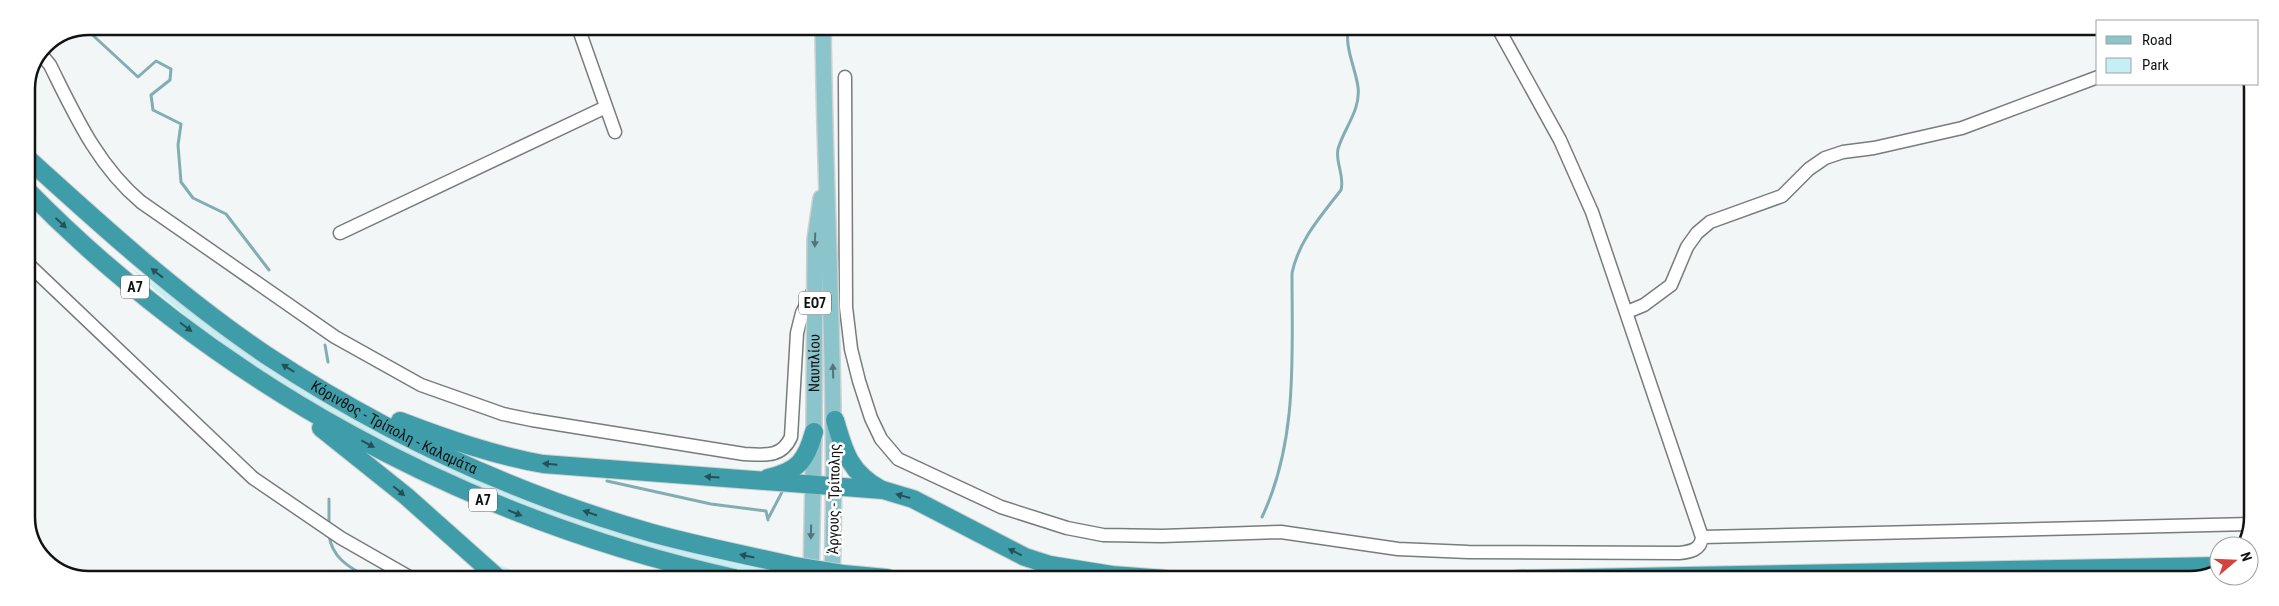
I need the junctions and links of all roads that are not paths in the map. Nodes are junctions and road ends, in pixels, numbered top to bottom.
1 (581, 35) edge
2 (823, 35) edge
3 (1502, 35) edge
4 (44, 59) edge
5 (845, 77) dead end
6 (2096, 78) edge
7 (606, 107) junction
8 (615, 132) dead end
9 (35, 165) edge
10 (825, 174) junction
11 (35, 198) edge
12 (340, 233) dead end
13 (35, 271) edge
14 (815, 286) junction
15 (1627, 312) junction
16 (251, 375) junction
17 (330, 394) junction
18 (835, 420) junction
19 (814, 432) junction
20 (761, 480) junction
21 (812, 485) junction
22 (835, 487) junction
23 (883, 490) junction
24 (2243, 524) edge
25 (1702, 537) junction
26 (2209, 566) edge
27 (399, 571) edge
28 (490, 571) edge
29 (705, 571) edge
30 (811, 571) edge
31 (816, 571) edge
32 (838, 571) edge
33 (1082, 571) edge
34 (1949, 571) edge

1 - 7 street
2 - 10 main road, Ναυπλίου / ΕΟ7
3 - 15 street
4 - 14 street
5 - 25 street
6 - 15 street
7 - 8 street
7 - 12 street
17 -> 9 highway, Κόρινθος - Τρίπολη - Καλαμάτα / Α7
10 -> 14 main road, Ναυπλίου / ΕΟ7
18 -> 10 main road, Ναυπλίου / ΕΟ7
11 -> 16 highway, Κόρινθος - Τρίπολη - Καλαμάτα / Α7
13 - 27 street
14 - 19 main road, Ναυπλίου / ΕΟ7
15 - 25 street
16 -> 28 highway
16 -> 29 highway, Κόρινθος - Τρίπολη - Καλαμάτα / Α7
20 -> 17 highway
31 -> 17 highway, Κόρινθος - Τρίπολη - Καλαμάτα / Α7, bridge
18 - 22 main road, Άργους - Τρίπολης / ΕΟ7
18 - 23 highway
19 - 20 highway
19 - 21 main road, Άργους - Τρίπολης / ΕΟ7
20 - 21 highway
21 - 22 highway
21 -> 30 main road, Άργους - Τρίπολης / ΕΟ7
22 - 23 highway
22 - 32 main road, Άργους - Τρίπολης / ΕΟ7
33 -> 23 highway
24 - 25 street
26 - 34 highway

